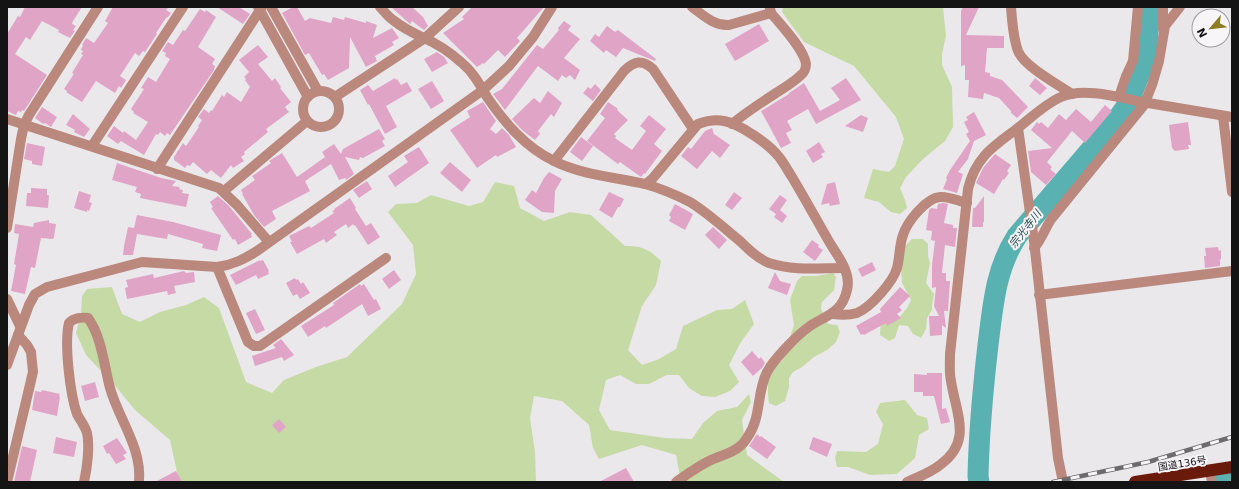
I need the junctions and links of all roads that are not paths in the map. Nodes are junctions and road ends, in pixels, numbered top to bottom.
1 (98, 7) edge
2 (183, 7) edge
3 (272, 7) edge
4 (380, 7) edge
5 (459, 7) edge
6 (552, 7) edge
7 (692, 7) edge
8 (1012, 7) edge
9 (1138, 7) edge
10 (1163, 7) edge
11 (1180, 7) edge
12 (260, 8) edge
13 (770, 10) edge
14 (1164, 31) junction
15 (425, 38) junction
16 (483, 90) junction
17 (318, 91) junction
18 (1072, 94) junction
19 (308, 96) junction
20 (1121, 97) junction
21 (335, 98) junction
22 (1143, 102) junction
23 (1227, 116) edge
24 (7, 119) edge
25 (307, 121) junction
26 (732, 124) junction
27 (24, 125) junction
28 (1018, 128) junction
29 (693, 129) junction
30 (92, 146) junction
31 (554, 161) junction
32 (157, 168) junction
33 (646, 184) junction
34 (224, 192) junction
35 (1232, 192) edge
36 (966, 203) junction
37 (7, 228) edge
38 (269, 242) junction
39 (1034, 245) junction
40 (386, 258) dead end
41 (218, 267) junction
42 (844, 268) junction
43 (1232, 271) edge
44 (1039, 295) junction
45 (7, 299) edge
46 (833, 314) junction
47 (19, 331) junction
48 (7, 365) edge
49 (1232, 467) edge
50 (1211, 476) edge
51 (7, 482) edge
52 (84, 482) edge
53 (139, 482) edge
54 (676, 482) edge
55 (907, 482) edge
56 (1063, 482) edge
57 (1135, 482) edge

1 - 27 street
2 - 30 street
3 - 17 street
4 - 15 street
5 - 15 street
6 - 16 street
7 - 13 street
8 - 18 street
9 - 20 street
10 - 14 street
11 - 14 street
12 - 19 street
12 - 32 street
13 - 26 street
14 - 22 street
15 - 16 street
15 - 21 street
16 - 31 street
16 - 38 street
17 - 19 street
17 - 21 street
18 - 20 street
18 - 28 street
19 - 25 street
20 - 22 street
21 - 25 street
22 - 23 street
22 - 39 street
23 - 35 street
24 - 27 street
25 - 34 street
26 - 29 street
26 - 42 street
27 - 30 street
27 - 37 street
28 - 36 street
28 - 39 street
29 - 31 street
29 - 33 street
30 - 32 street
31 - 33 street
32 - 34 street
33 - 42 street
34 - 38 street
36 - 46 street
36 - 55 street
38 - 41 street
39 - 44 street
40 - 41 street
41 - 47 street
42 - 46 street
43 - 44 street
44 - 56 street
45 - 47 street
46 - 54 street
47 - 48 street
47 - 51 street
49 - 50 highway, 国道136号
50 - 57 highway, 国道136号
52 - 53 street

